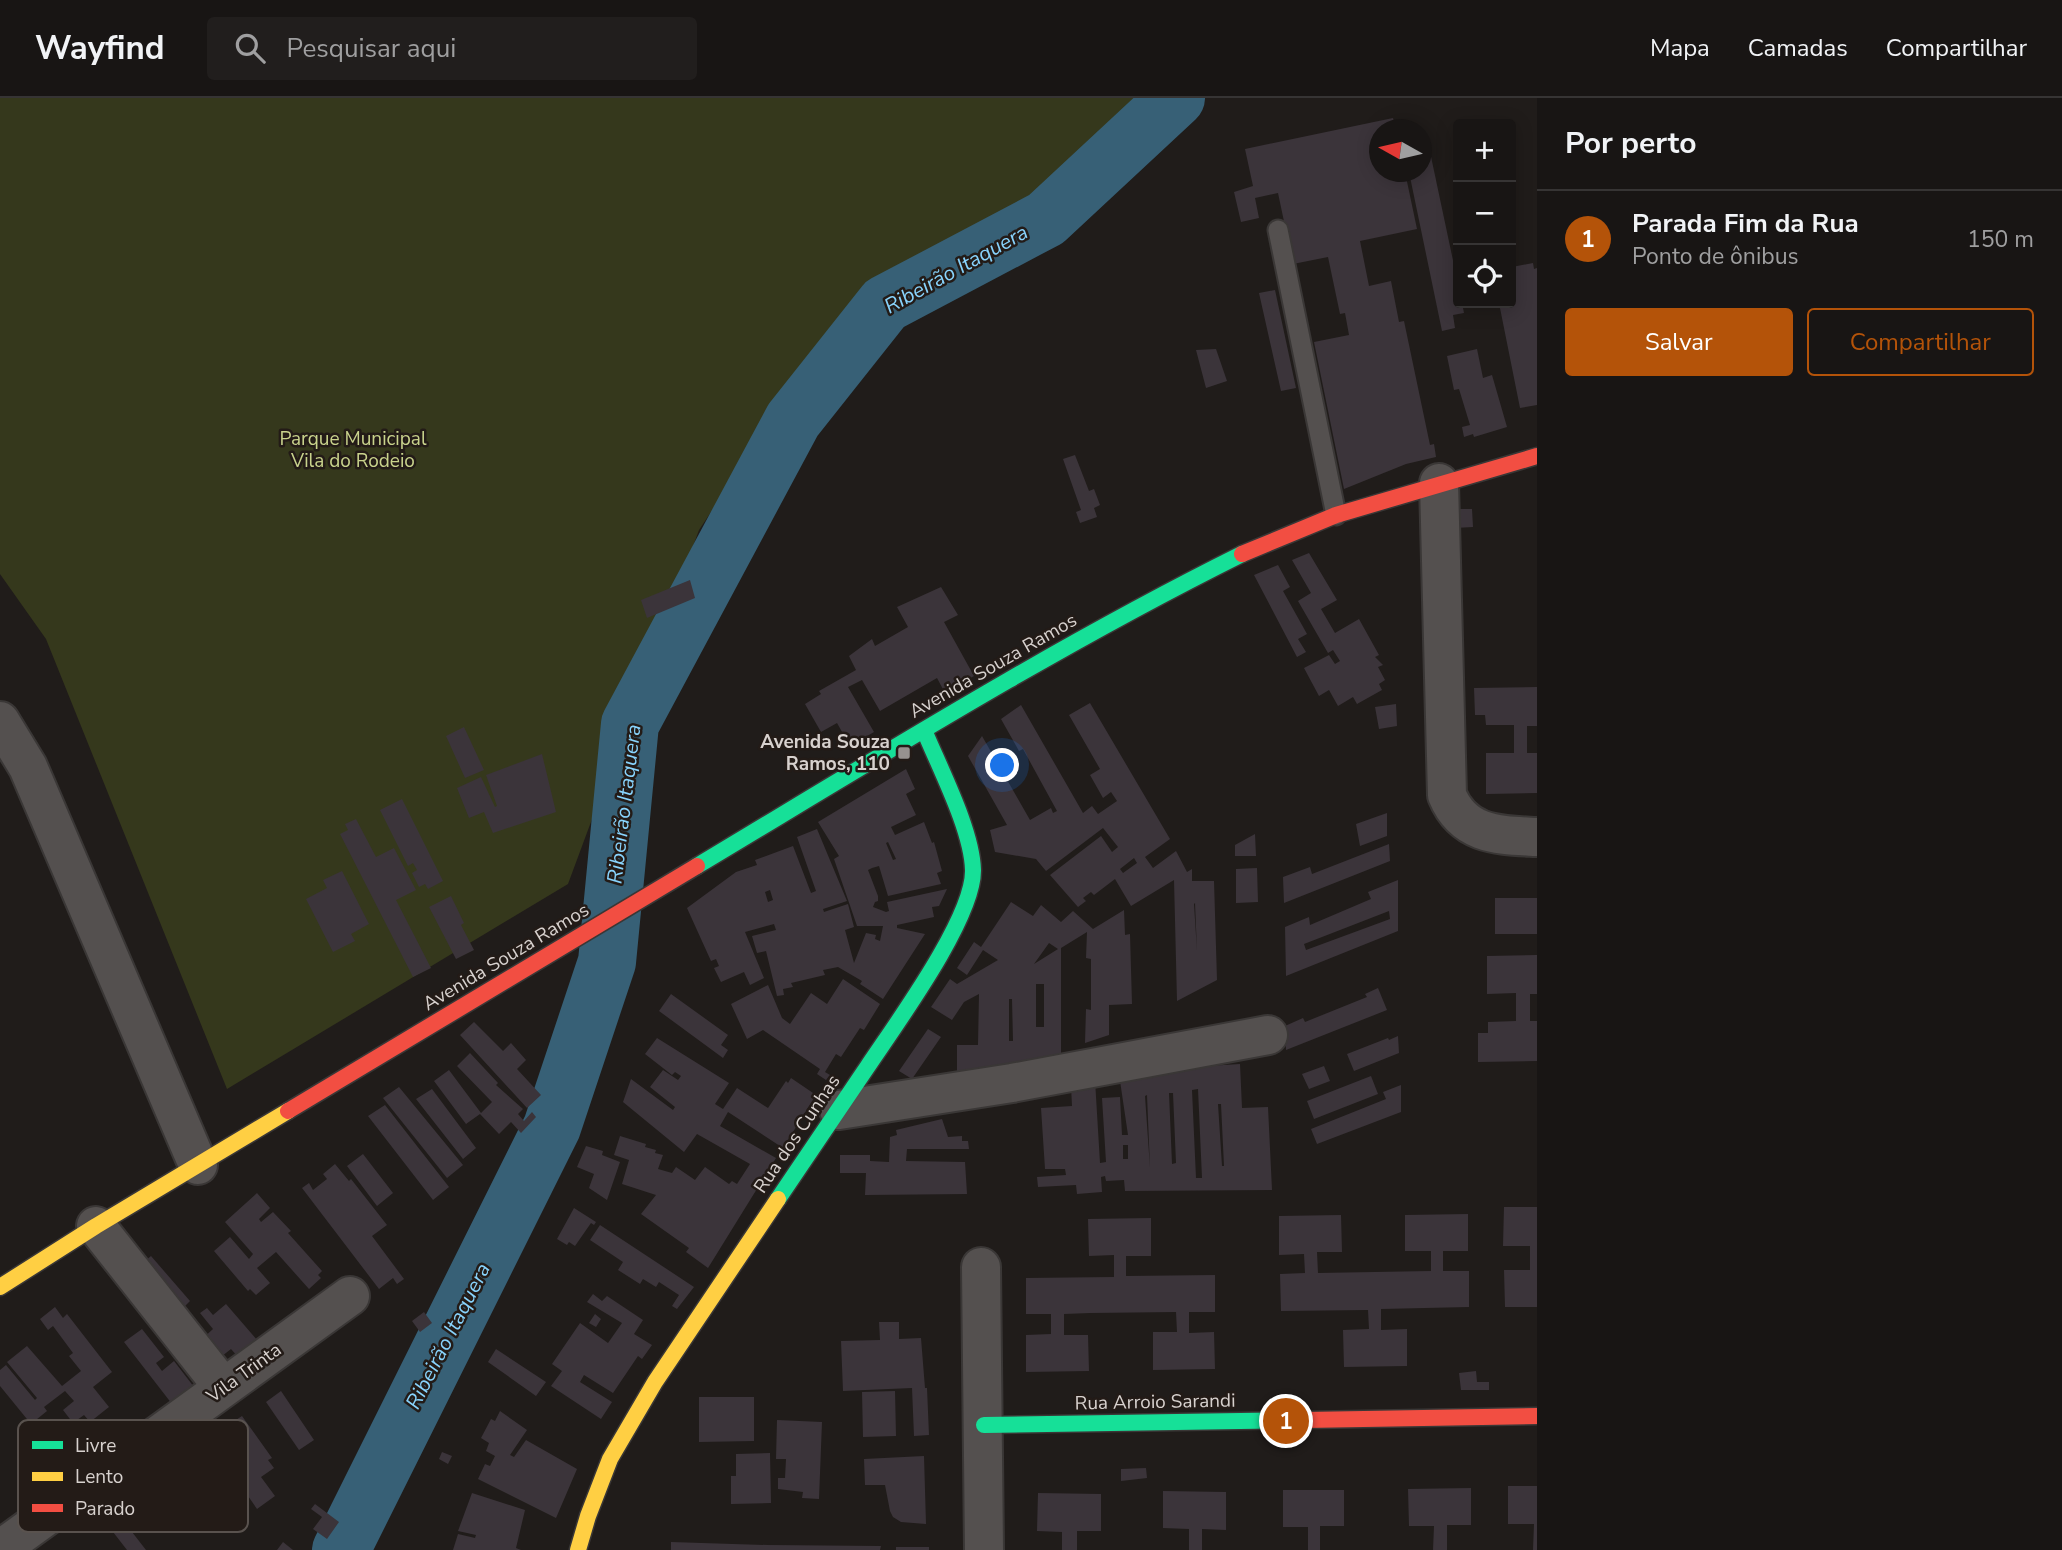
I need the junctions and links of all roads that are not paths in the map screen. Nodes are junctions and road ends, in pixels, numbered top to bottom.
1 (1278, 230) dead end
2 (1537, 456) edge
3 (1439, 483) junction
4 (1336, 514) junction
5 (0, 722) edge
6 (924, 730) junction
7 (1537, 837) edge
8 (1268, 1035) dead end
9 (839, 1110) junction
10 (198, 1165) junction
11 (96, 1226) junction
12 (981, 1267) dead end
13 (0, 1287) edge
14 (350, 1296) dead end
15 (223, 1387) junction
16 (1537, 1416) edge
17 (178, 1420) edge
18 (984, 1425) junction
19 (24, 1532) edge
20 (4, 1550) edge
21 (578, 1550) edge
22 (984, 1550) edge

1 - 4 lane
2 - 3 street, Avenida Souza Ramos
3 - 4 street, Avenida Souza Ramos
3 - 7 street
4 - 6 street, Avenida Souza Ramos
5 - 10 street
6 - 9 street, Rua dos Cunhas
6 - 10 street, Avenida Souza Ramos
8 - 9 street
9 - 21 street, Rua dos Cunhas
10 - 11 street, Avenida Souza Ramos
11 - 13 street, Avenida Souza Ramos
11 - 15 street
12 - 18 street
14 - 15 street, Vila Trinta
15 - 17 street, Vila Trinta
16 - 18 street, Rua Arroio Sarandi
18 - 22 street
19 - 20 street, Vila Trinta

